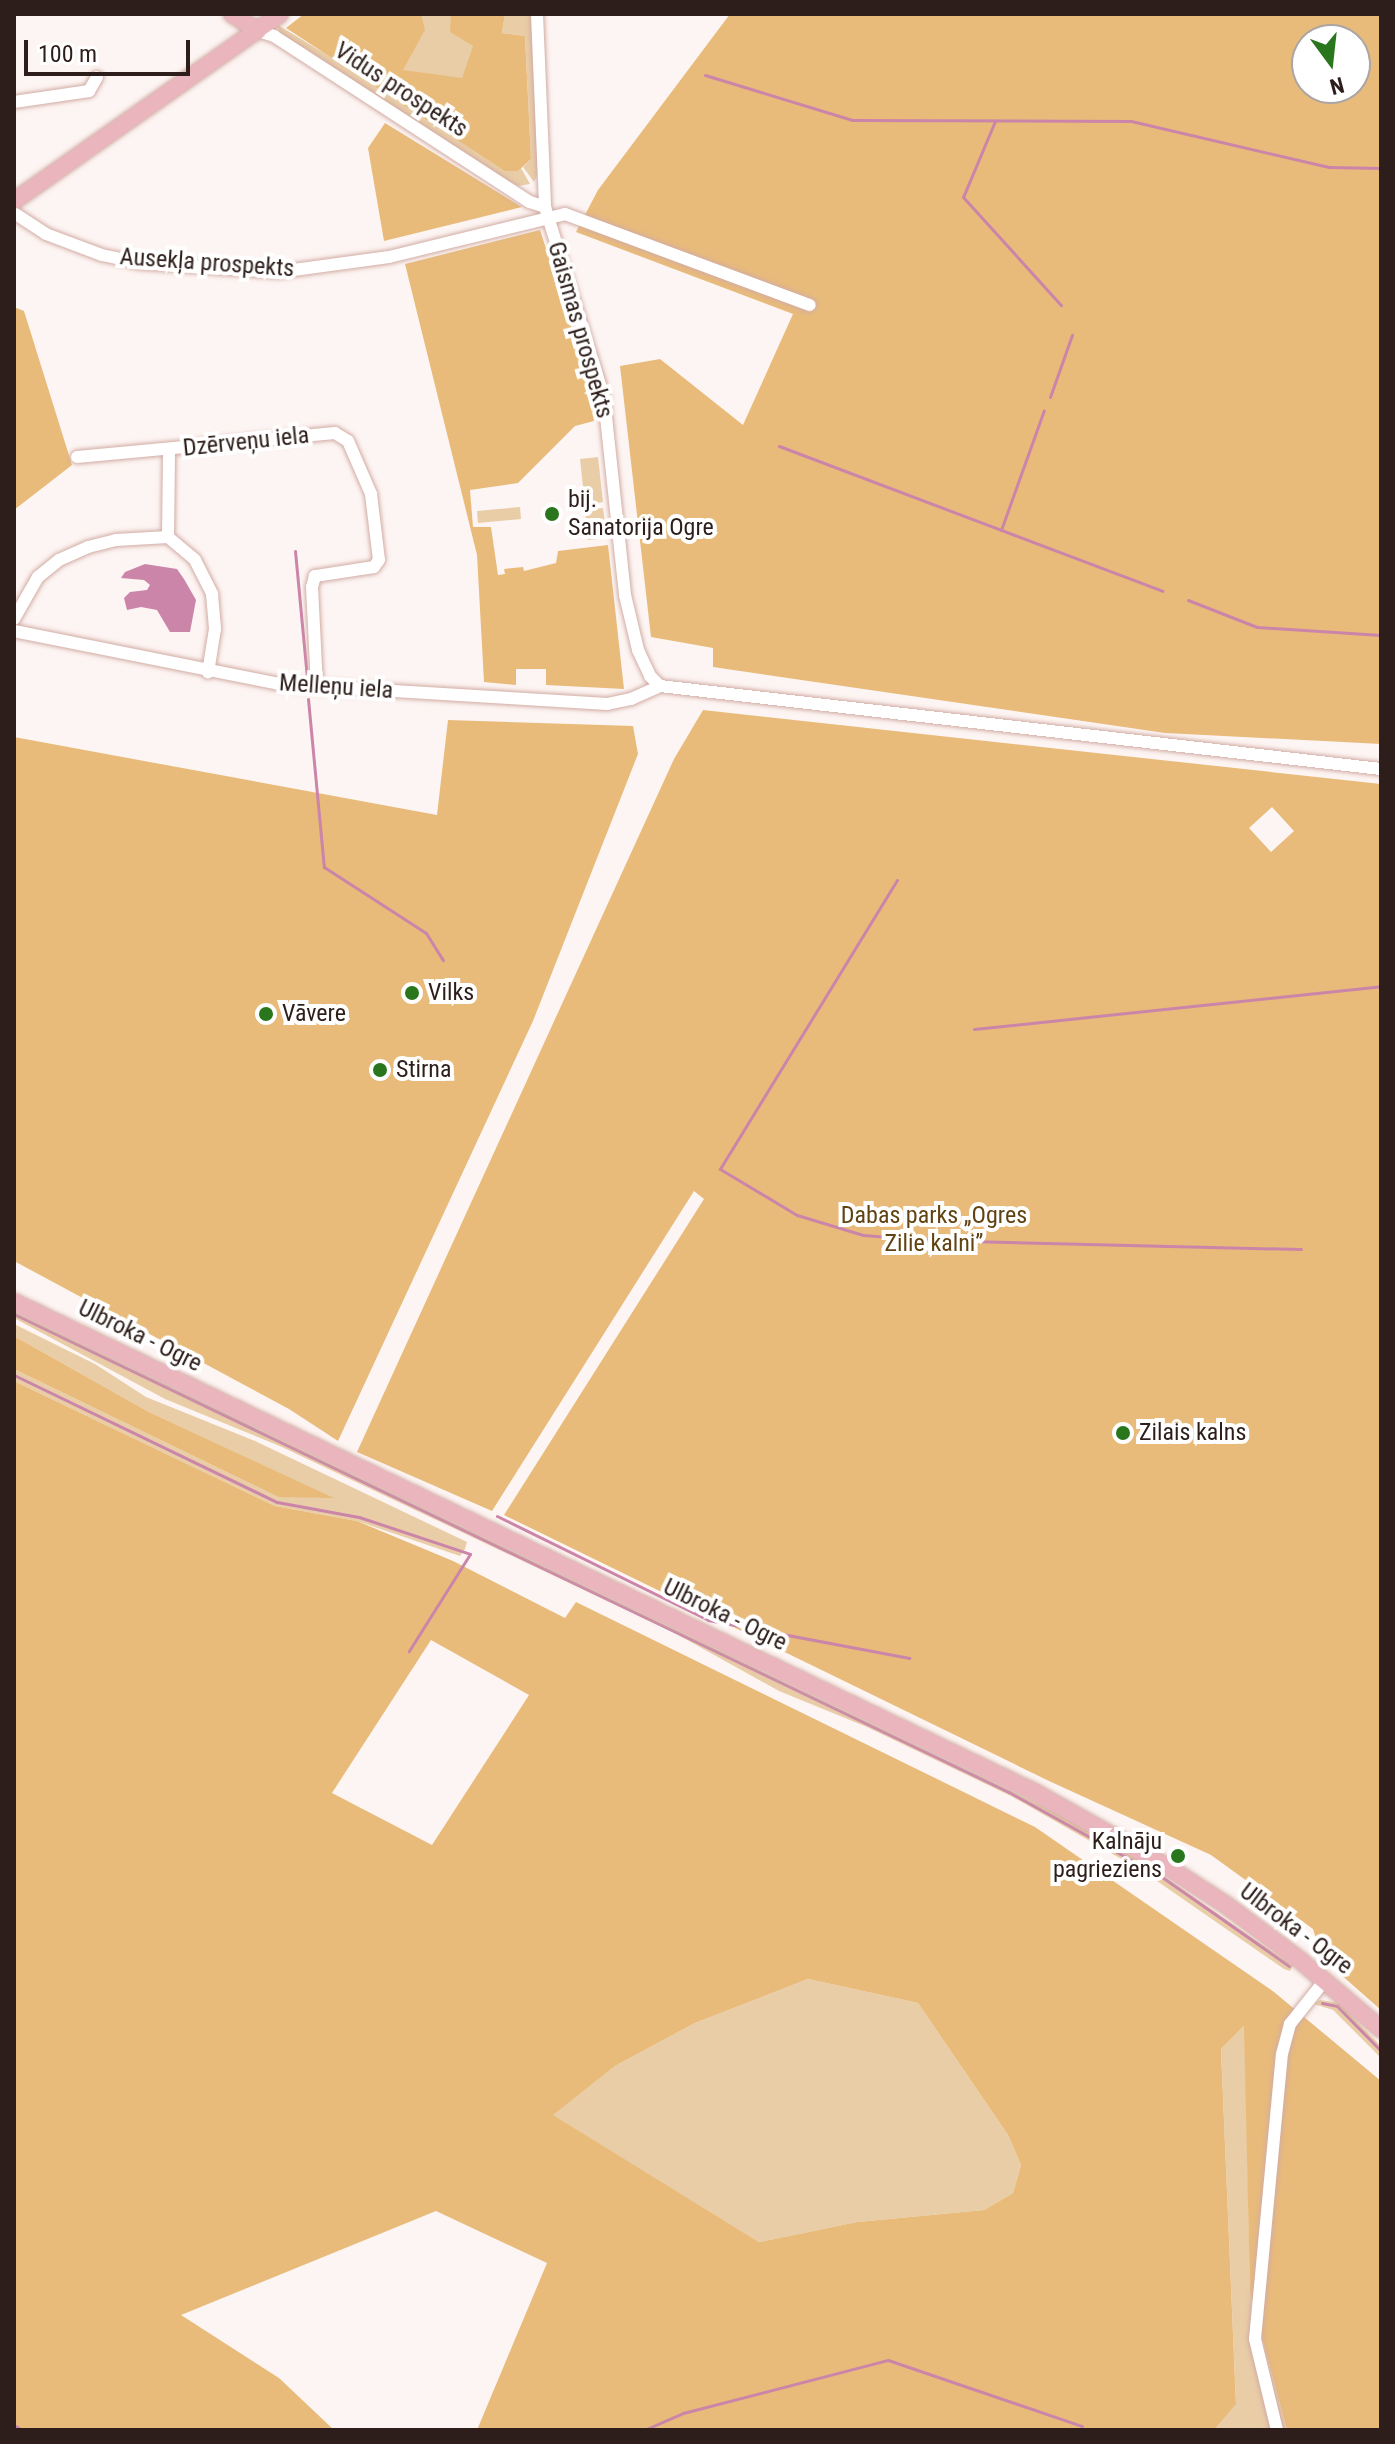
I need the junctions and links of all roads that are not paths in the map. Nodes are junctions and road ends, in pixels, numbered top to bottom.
1 (232, 14) edge
2 (280, 14) edge
3 (537, 14) edge
4 (258, 31) junction
5 (97, 77) dead end
6 (14, 102) edge
7 (14, 201) edge
8 (546, 211) junction
9 (14, 213) edge
10 (810, 305) dead end
11 (169, 449) junction
12 (77, 457) dead end
13 (168, 537) junction
14 (14, 619) edge
15 (14, 631) edge
16 (208, 672) junction
17 (660, 686) junction
18 (317, 687) junction
19 (1381, 769) edge
20 (14, 1302) edge
21 (1325, 1980) junction
22 (1381, 2029) edge
23 (1277, 2430) edge

1 - 4 main road, Vidus prospekts
2 - 4 main road
3 - 8 street, Gaismas prospekts
4 - 7 main road
4 - 8 street, Vidus prospekts
5 - 6 street
8 - 9 street, Ausekļa prospekts
8 - 10 street
8 - 17 street, Gaismas prospekts
11 - 12 street, Dzērveņu iela
11 - 13 street
11 - 18 street, Dzērveņu iela
13 - 14 street
13 - 16 street
15 - 16 street, Melleņu iela
16 - 18 street, Melleņu iela
17 - 18 street, Melleņu iela
17 - 19 street
20 - 21 main road, Ulbroka - Ogre
21 - 22 main road, Ulbroka - Ogre
21 - 23 street

